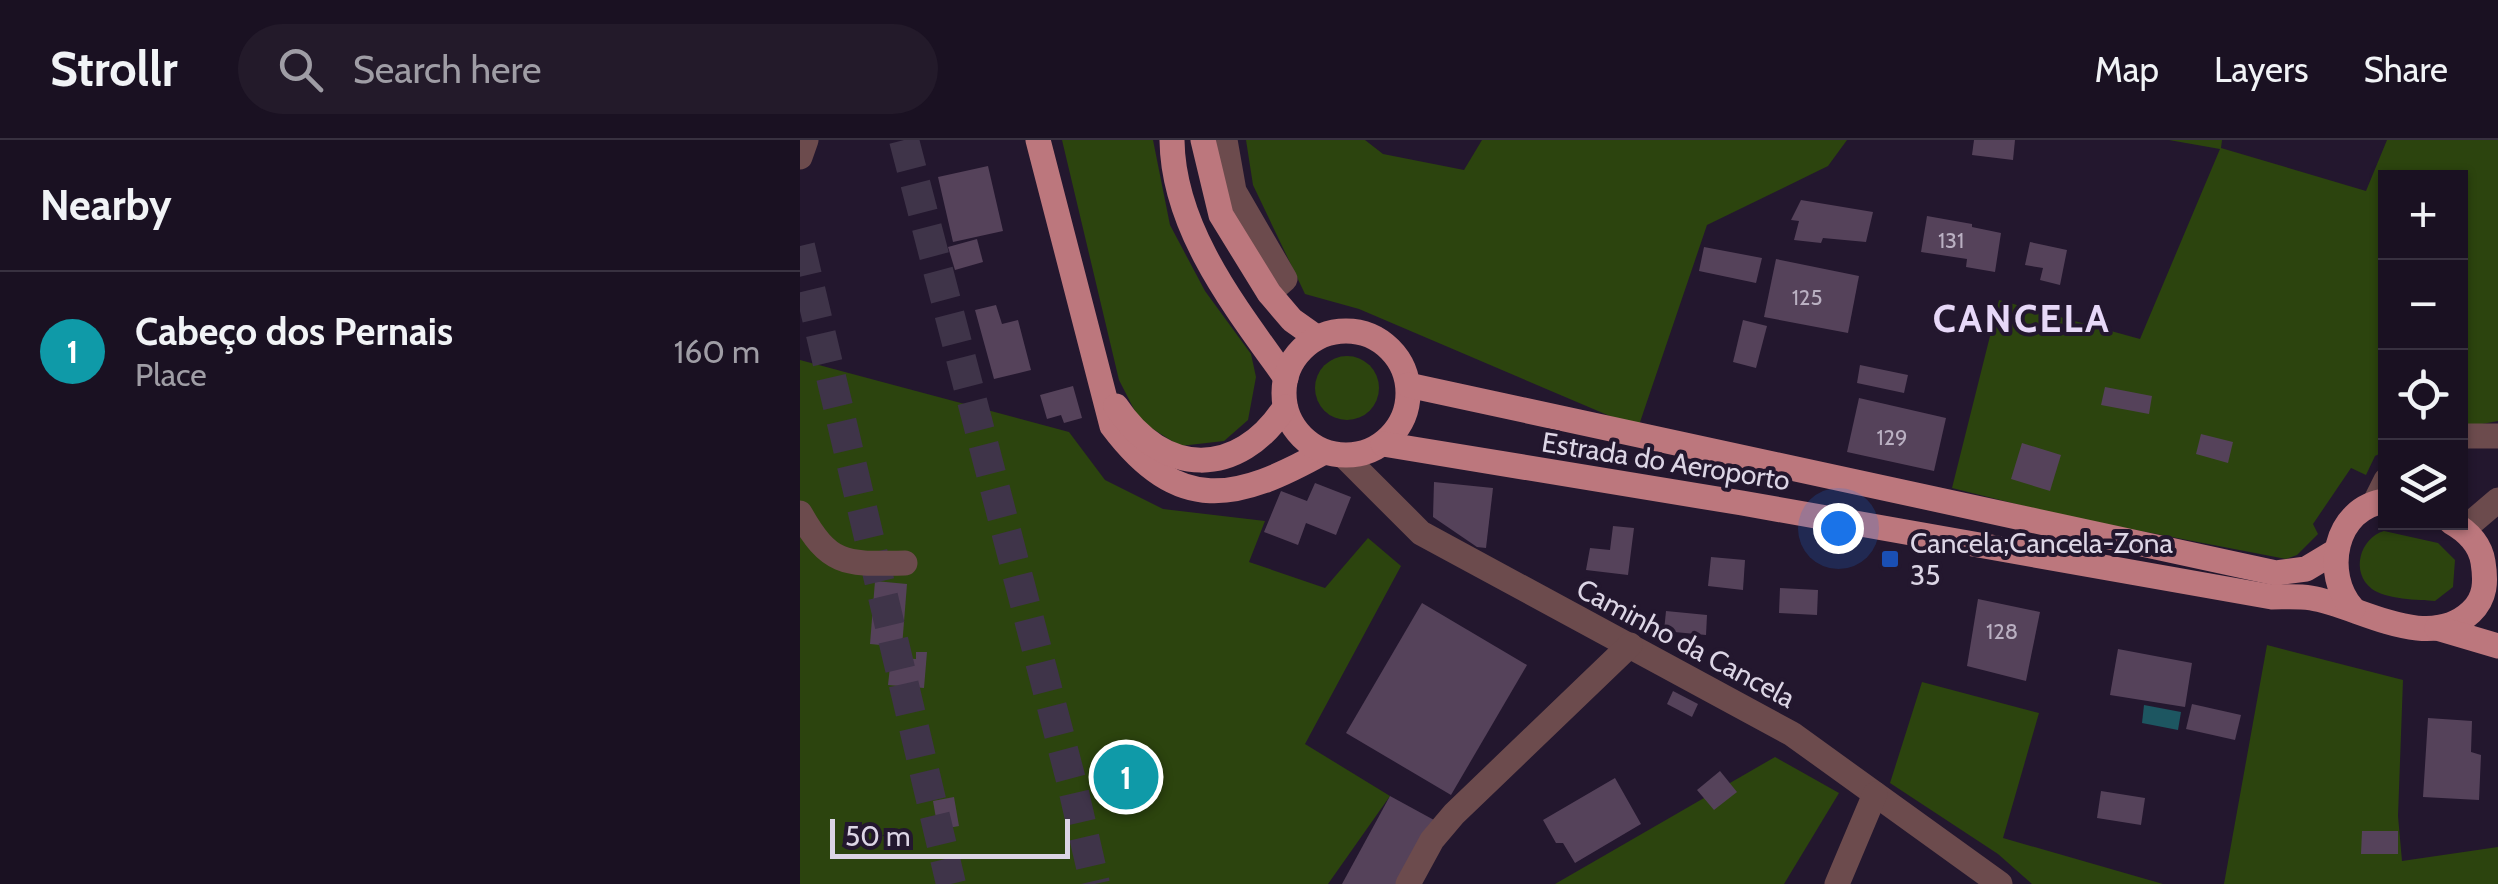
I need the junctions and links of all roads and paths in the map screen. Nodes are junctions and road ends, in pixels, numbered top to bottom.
1 (806, 140) edge
2 (1038, 140) edge
3 (1172, 140) edge
4 (1203, 140) edge
5 (1224, 140) edge
6 (800, 157) edge
7 (1269, 294) junction
8 (1316, 337) junction
9 (1286, 378) junction
10 (1408, 384) junction
11 (1102, 385) junction
12 (1285, 407) junction
13 (2468, 436) edge
14 (2498, 436) edge
15 (1383, 444) junction
16 (1334, 454) junction
17 (2378, 498) edge
18 (2498, 500) edge
19 (800, 513) edge
20 (2468, 520) edge
21 (2461, 530) edge
22 (2336, 551) junction
23 (905, 563) dead end
24 (2490, 602) edge
25 (2353, 609) junction
26 (2437, 628) junction
27 (1630, 645) junction
28 (2498, 646) edge
29 (1875, 794) junction
30 (1432, 840) junction
31 (1408, 884) edge
32 (1418, 884) edge
33 (1837, 884) edge
34 (2000, 884) edge

1 - 6 street
2 - 11 main road
3 - 9 main road
4 - 7 main road
5 - 7 street
7 - 8 main road
8 - 9 main road
8 - 10 main road
9 - 12 main road
10 - 15 main road
10 - 22 main road, Estrada do Aeroporto
11 - 12 main road
11 - 16 main road
12 - 16 main road
13 - 14 street
15 - 16 main road
15 - 25 main road, Estrada do Aeroporto
16 - 27 street, Caminho da Cancela
17 - 22 main road
18 - 20 street
19 - 23 street
21 - 24 main road
22 - 25 main road
24 - 26 main road
25 - 26 main road, Estrada do Aeroporto
26 - 28 main road
27 - 29 street, Caminho da Cancela
27 - 30 street
29 - 33 street
29 - 34 street, Caminho da Cancela
30 - 31 street
30 - 32 street

